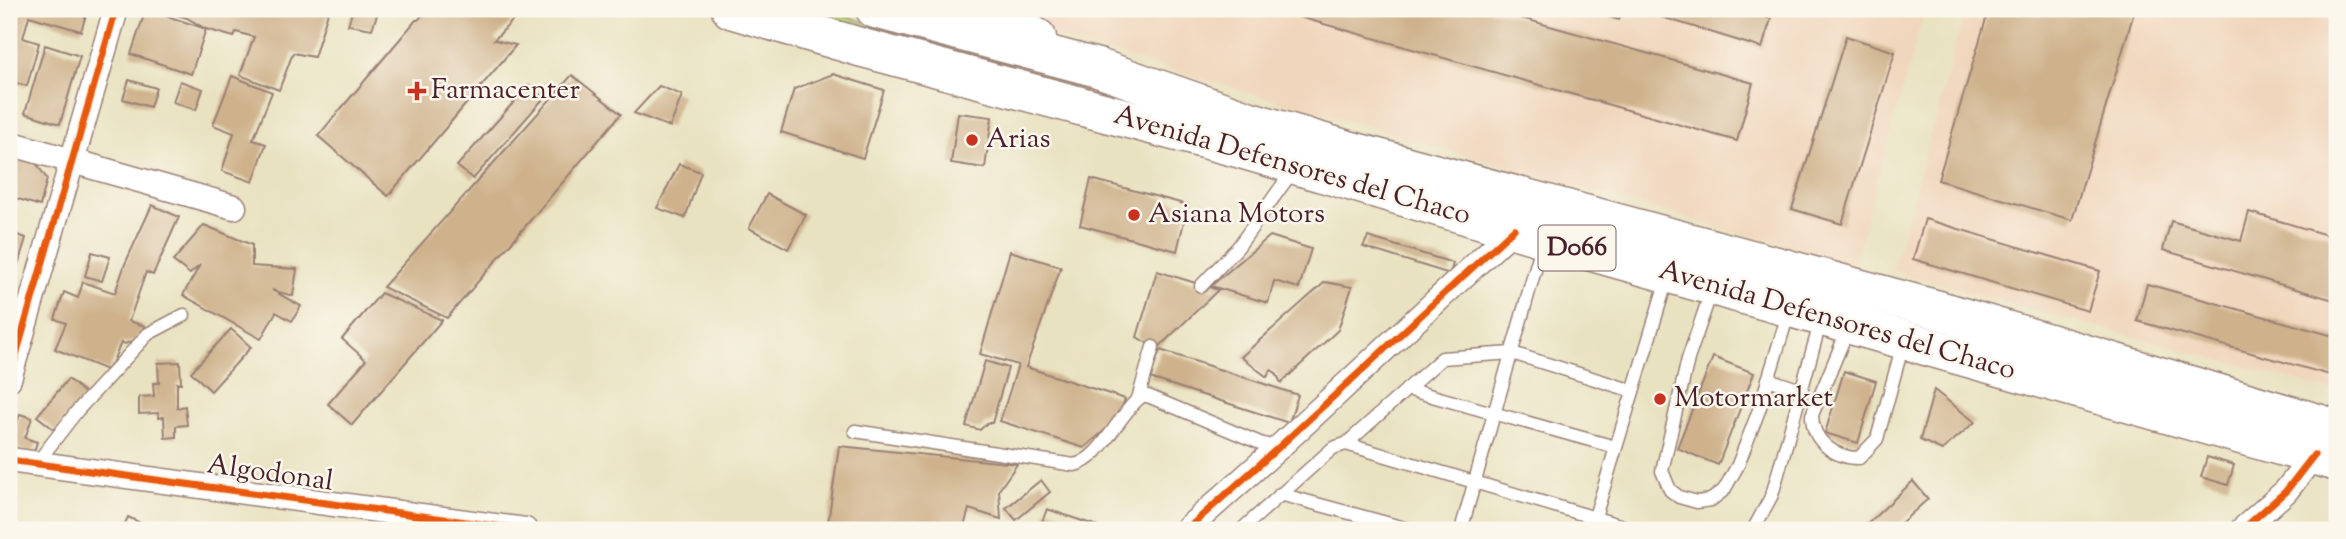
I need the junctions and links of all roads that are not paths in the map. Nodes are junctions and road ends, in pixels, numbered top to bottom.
1 (117, 9) edge
2 (815, 9) edge
3 (875, 9) edge
4 (988, 9) edge
5 (756, 11) edge
6 (1085, 65) junction
7 (9, 143) edge
8 (72, 161) junction
9 (1296, 166) junction
10 (234, 207) dead end
11 (1529, 234) junction
12 (1659, 271) junction
13 (1201, 286) dead end
14 (1714, 286) junction
15 (1844, 307) junction
16 (184, 315) dead end
17 (1904, 340) junction
18 (1153, 347) dead end
19 (1512, 353) junction
20 (9, 379) edge
21 (1768, 379) junction
22 (1407, 389) junction
23 (1801, 390) junction
24 (1633, 391) junction
25 (2088, 391) junction
26 (1138, 399) junction
27 (1495, 414) junction
28 (855, 431) dead end
29 (1346, 444) junction
30 (1615, 447) junction
31 (1278, 448) junction
32 (2330, 449) edge
33 (9, 460) edge
34 (36, 464) junction
35 (1476, 482) junction
36 (1280, 494) junction
37 (1594, 517) junction
38 (525, 530) edge
39 (1186, 530) edge
40 (1241, 530) edge
41 (1412, 530) edge
42 (1461, 530) edge
43 (1591, 530) edge
44 (1636, 530) edge
45 (1753, 530) edge
46 (2242, 530) edge

1 - 8 street
2 - 5 highway
3 - 6 highway, Avenida Defensores del Chaco / D066
4 - 6 highway
5 - 9 highway, Avenida Defensores del Chaco / D066
6 - 15 highway, Avenida Defensores del Chaco / D066
7 - 8 street
8 - 10 street
8 - 20 street
9 - 11 highway, Avenida Defensores del Chaco / D066
9 - 13 lane
11 - 12 highway, Avenida Defensores del Chaco / D066
11 - 19 lane
11 - 31 street
12 - 14 highway, Avenida Defensores del Chaco / D066
12 - 15 highway
12 - 24 lane
14 - 15 highway, Avenida Defensores del Chaco / D066
14 - 21 lane
15 - 17 highway, Avenida Defensores del Chaco / D066
15 - 17 lane
15 - 21 lane
15 - 23 lane
15 - 25 highway
15 - 32 highway, Avenida Defensores del Chaco / D066
16 - 34 lane
17 - 25 highway, Avenida Defensores del Chaco / D066
18 - 26 lane
19 - 22 lane
19 - 24 lane
19 - 27 lane
21 - 23 lane
22 - 27 lane
22 - 29 lane
23 - 45 lane
24 - 30 lane
25 - 32 highway, Avenida Defensores del Chaco / D066
26 - 28 lane
26 - 31 lane
27 - 30 lane
27 - 35 lane
29 - 35 lane
29 - 36 lane
30 - 37 lane
31 - 39 street
32 - 46 street
33 - 34 street, Algodonal
34 - 38 street, Algodonal
35 - 37 lane
35 - 42 lane
36 - 40 lane
36 - 41 lane
37 - 43 lane
37 - 44 lane

